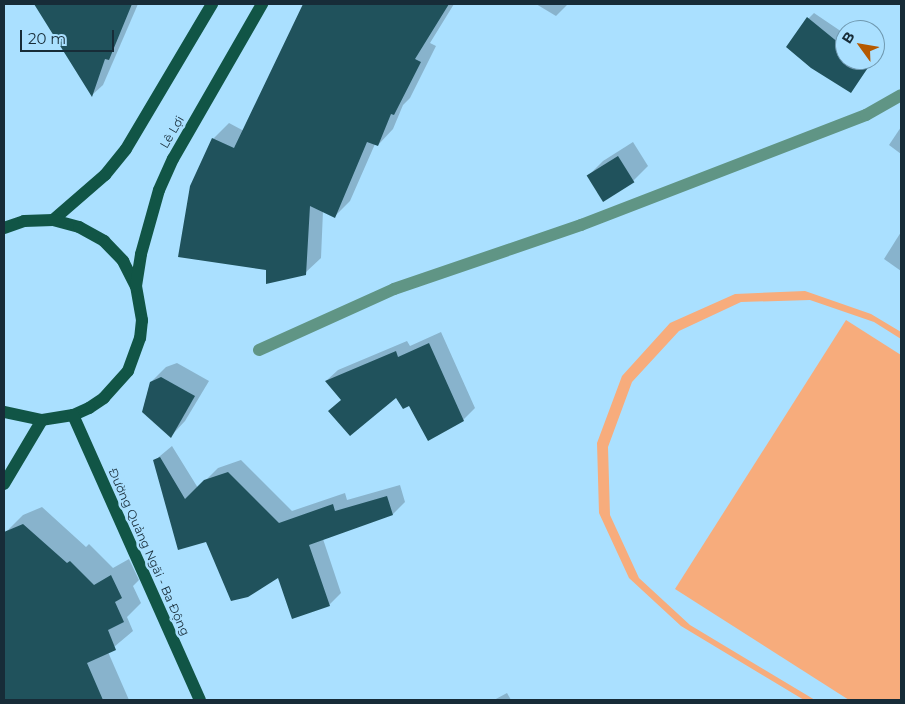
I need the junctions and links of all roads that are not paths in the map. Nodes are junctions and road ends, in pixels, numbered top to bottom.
1 (212, 4) edge
2 (262, 4) edge
3 (901, 95) edge
4 (52, 220) junction
5 (4, 228) edge
6 (136, 286) junction
7 (259, 350) dead end
8 (4, 412) edge
9 (73, 414) junction
10 (42, 420) junction
11 (4, 484) edge
12 (200, 700) edge

1 - 4 main road
2 - 6 main road, Lê Lợi
3 - 7 street
4 - 5 main road
4 - 6 main road
6 - 9 main road
8 - 10 main road
9 - 10 main road
9 - 12 main road, Đường Quảng Ngãi - Ba Động
10 - 11 main road

